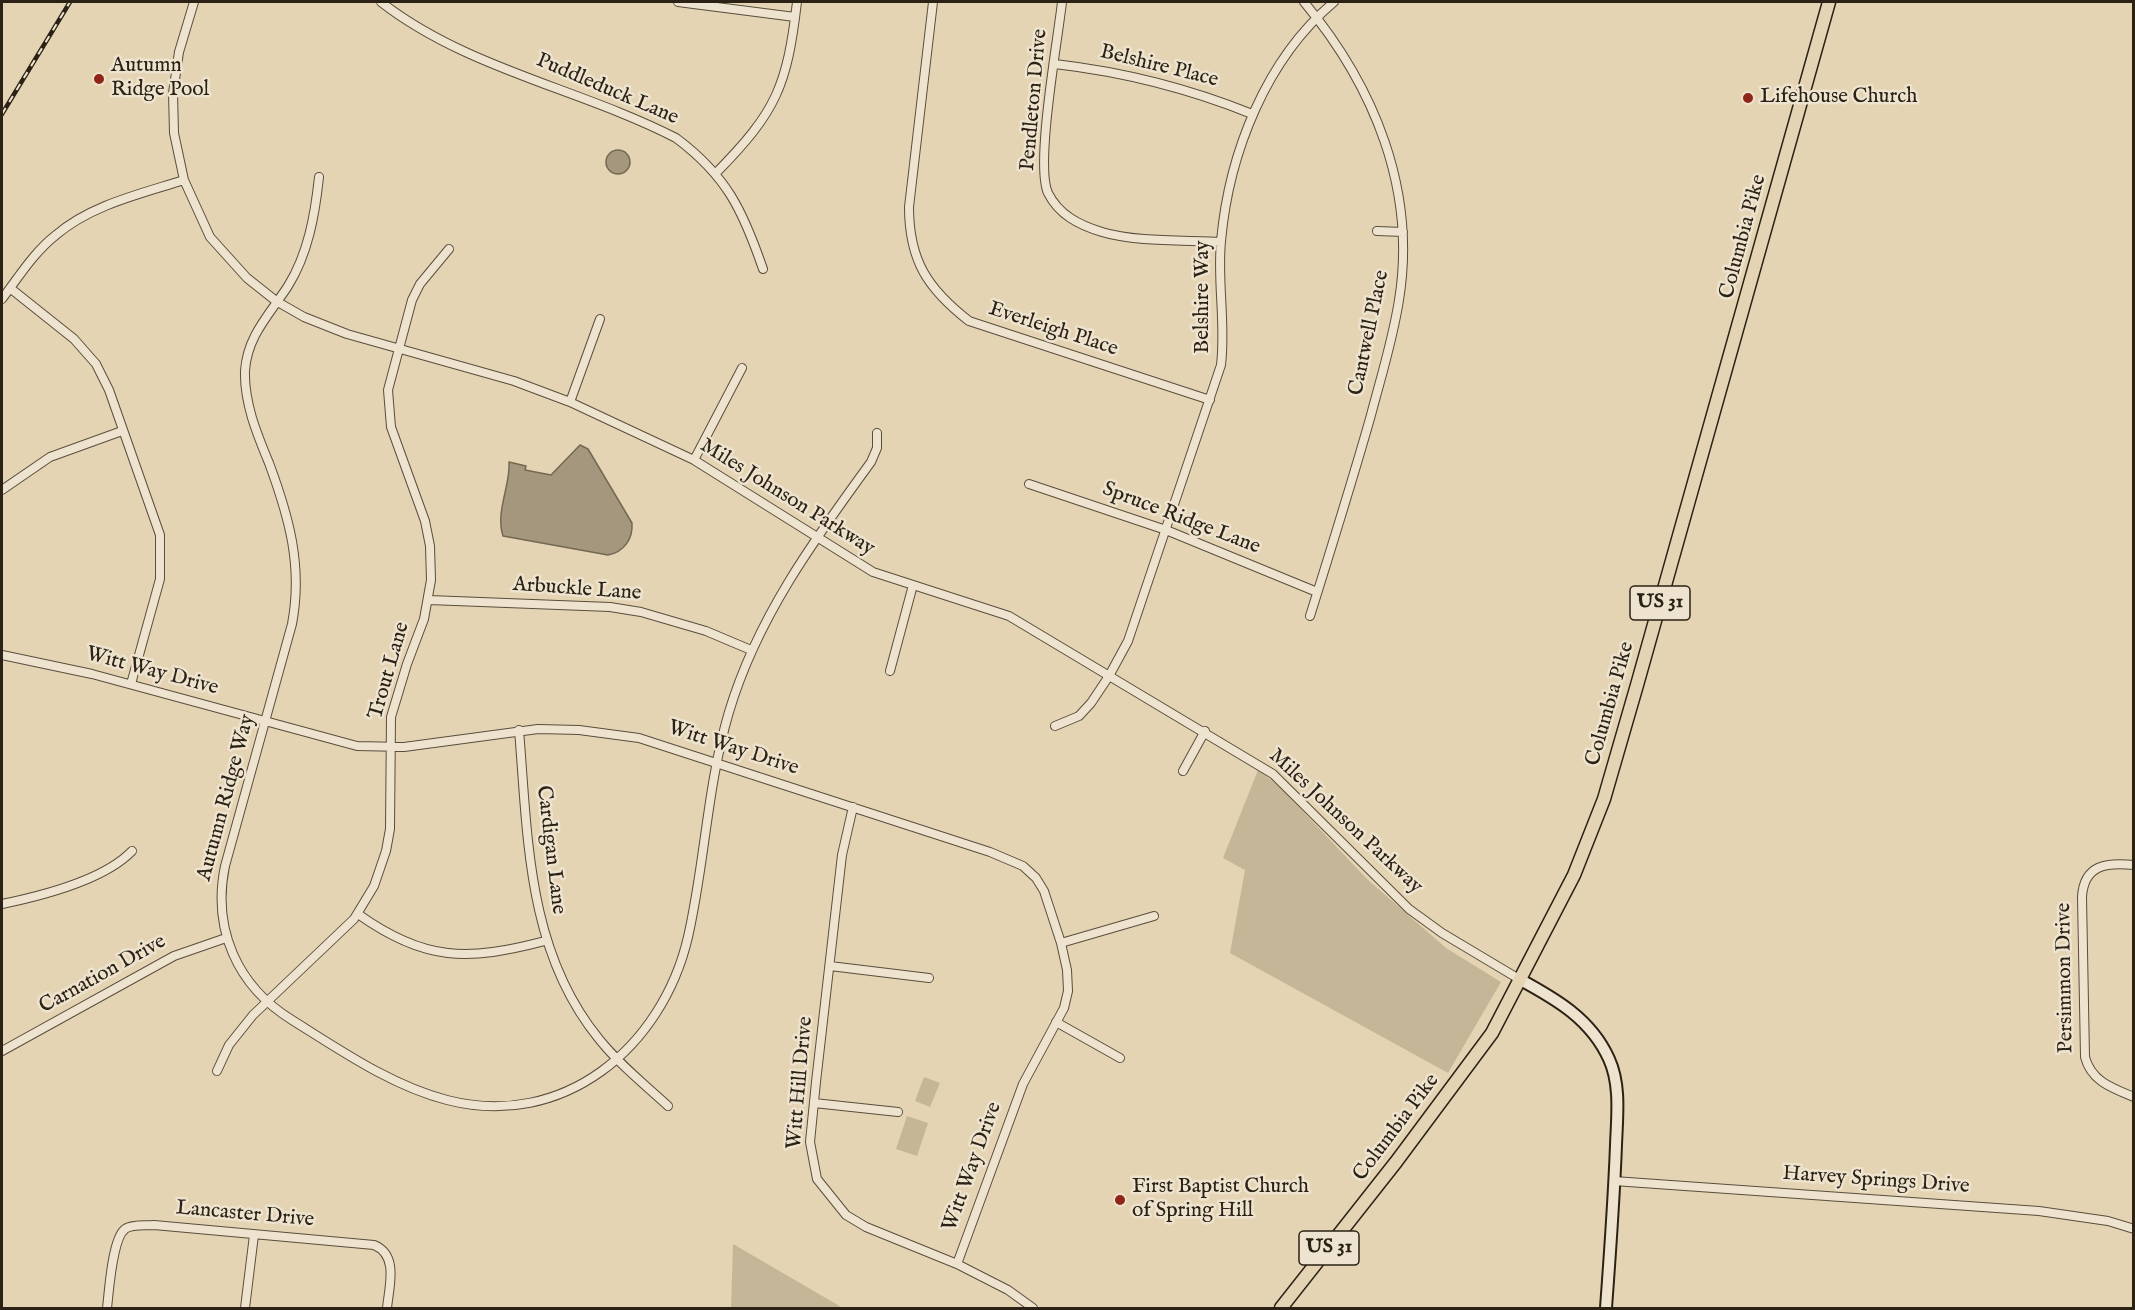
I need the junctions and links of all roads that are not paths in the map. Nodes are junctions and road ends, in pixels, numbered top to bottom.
1 (194, 2) edge
2 (381, 2) edge
3 (681, 2) edge
4 (797, 2) edge
5 (933, 2) edge
6 (1062, 2) edge
7 (1304, 2) edge
8 (1334, 2) edge
9 (1829, 2) edge
10 (1317, 16) junction
11 (795, 17) junction
12 (1055, 64) junction
13 (1252, 114) junction
14 (716, 172) junction
15 (319, 177) dead end
16 (184, 180) junction
17 (1377, 231) dead end
18 (1403, 232) junction
19 (1221, 242) junction
20 (449, 249) dead end
21 (763, 269) dead end
22 (10, 288) junction
23 (2, 299) edge
24 (276, 301) junction
25 (600, 319) dead end
26 (398, 348) junction
27 (742, 368) dead end
28 (1210, 400) junction
29 (570, 402) junction
30 (122, 431) junction
31 (877, 433) dead end
32 (694, 460) junction
33 (1029, 484) dead end
34 (2, 490) edge
35 (1166, 530) junction
36 (816, 538) junction
37 (913, 585) junction
38 (1317, 592) junction
39 (429, 600) junction
40 (1310, 616) dead end
41 (751, 650) junction
42 (2, 655) edge
43 (890, 671) dead end
44 (1109, 676) junction
45 (131, 684) junction
46 (266, 722) junction
47 (1055, 726) dead end
48 (519, 730) junction
49 (1205, 731) junction
50 (389, 748) junction
51 (717, 762) junction
52 (1183, 771) dead end
53 (853, 807) junction
54 (132, 851) dead end
55 (2133, 866) edge
56 (2, 904) edge
57 (358, 914) junction
58 (1154, 916) dead end
59 (226, 938) junction
60 (545, 941) junction
61 (1061, 943) junction
62 (830, 966) junction
63 (929, 978) dead end
64 (1519, 979) junction
65 (266, 1002) junction
66 (1056, 1022) junction
67 (2, 1052) edge
68 (1120, 1058) dead end
69 (617, 1060) junction
70 (218, 1071) dead end
71 (2133, 1097) edge
72 (814, 1103) junction
73 (668, 1106) dead end
74 (898, 1112) dead end
75 (1614, 1181) junction
76 (2133, 1229) edge
77 (254, 1234) junction
78 (957, 1263) junction
79 (107, 1308) edge
80 (245, 1308) edge
81 (387, 1308) edge
82 (1033, 1308) edge
83 (1281, 1308) edge
84 (1606, 1308) edge

1 - 16 street, Miles Johnson Parkway
2 - 14 street, Puddleduck Lane
3 - 11 street
4 - 11 street
5 - 28 street, Everleigh Place
6 - 12 street, Pendleton Drive
7 - 10 street, Cantwell Place
8 - 10 street, Belshire Way
9 - 64 main road, Columbia Pike / US 31
10 - 13 street, Belshire Way
10 - 18 street, Cantwell Place
11 - 14 street
12 - 13 street, Belshire Place
12 - 19 street, Pendleton Drive
13 - 19 street, Belshire Way
14 - 21 street, Puddleduck Lane
15 - 24 street, Autumn Ridge Way
16 - 22 street
16 - 24 street, Miles Johnson Parkway
17 - 18 street
18 - 38 street, Cantwell Place
19 - 28 street, Belshire Way
20 - 26 street, Trout Lane
22 - 23 street
22 - 30 street
24 - 26 street, Miles Johnson Parkway
24 - 46 street, Autumn Ridge Way
25 - 29 street
26 - 29 street, Miles Johnson Parkway
26 - 39 street, Trout Lane
27 - 32 street
28 - 35 street, Belshire Way
29 - 32 street, Miles Johnson Parkway
30 - 34 street
30 - 45 street
31 - 36 street, Autumn Ridge Way
32 - 36 street, Miles Johnson Parkway
33 - 35 street, Spruce Ridge Lane
35 - 38 street, Spruce Ridge Lane
35 - 44 street, Belshire Way
36 - 37 street, Miles Johnson Parkway
36 - 41 street, Autumn Ridge Way
37 - 43 street
37 - 44 street, Miles Johnson Parkway
38 - 40 street, Cantwell Place
39 - 41 street, Arbuckle Lane
39 - 50 street, Trout Lane
41 - 51 street, Autumn Ridge Way
42 - 45 street, Witt Way Drive
44 - 47 street, Belshire Way
44 - 49 street, Miles Johnson Parkway
45 - 46 street, Witt Way Drive
46 - 50 street, Witt Way Drive
46 - 59 street, Autumn Ridge Way
48 - 50 street, Witt Way Drive
48 - 51 street, Witt Way Drive
48 - 60 street, Cardigan Lane
49 - 52 street
49 - 64 street, Miles Johnson Parkway
50 - 57 street, Trout Lane
51 - 53 street, Witt Way Drive
51 - 69 street, Autumn Ridge Way
53 - 61 street, Witt Way Drive
53 - 62 street, Witt Hill Drive
54 - 56 street
55 - 71 street, Persimmon Drive
57 - 60 street
57 - 65 street, Trout Lane
58 - 61 street
59 - 65 street, Autumn Ridge Way
59 - 67 street, Carnation Drive
60 - 69 street, Cardigan Lane
61 - 66 street, Witt Way Drive
62 - 63 street
62 - 72 street, Witt Hill Drive
64 - 75 main road
64 - 83 main road, Columbia Pike / US 31
65 - 69 street, Autumn Ridge Way
65 - 70 street, Trout Lane
66 - 68 street
66 - 78 street, Witt Way Drive
69 - 73 street, Cardigan Lane
72 - 74 street
72 - 78 street, Witt Hill Drive
75 - 76 street, Harvey Springs Drive
75 - 84 main road
77 - 79 street, Lancaster Drive
77 - 80 street
77 - 81 street, Lancaster Drive
78 - 82 street, Witt Hill Drive

